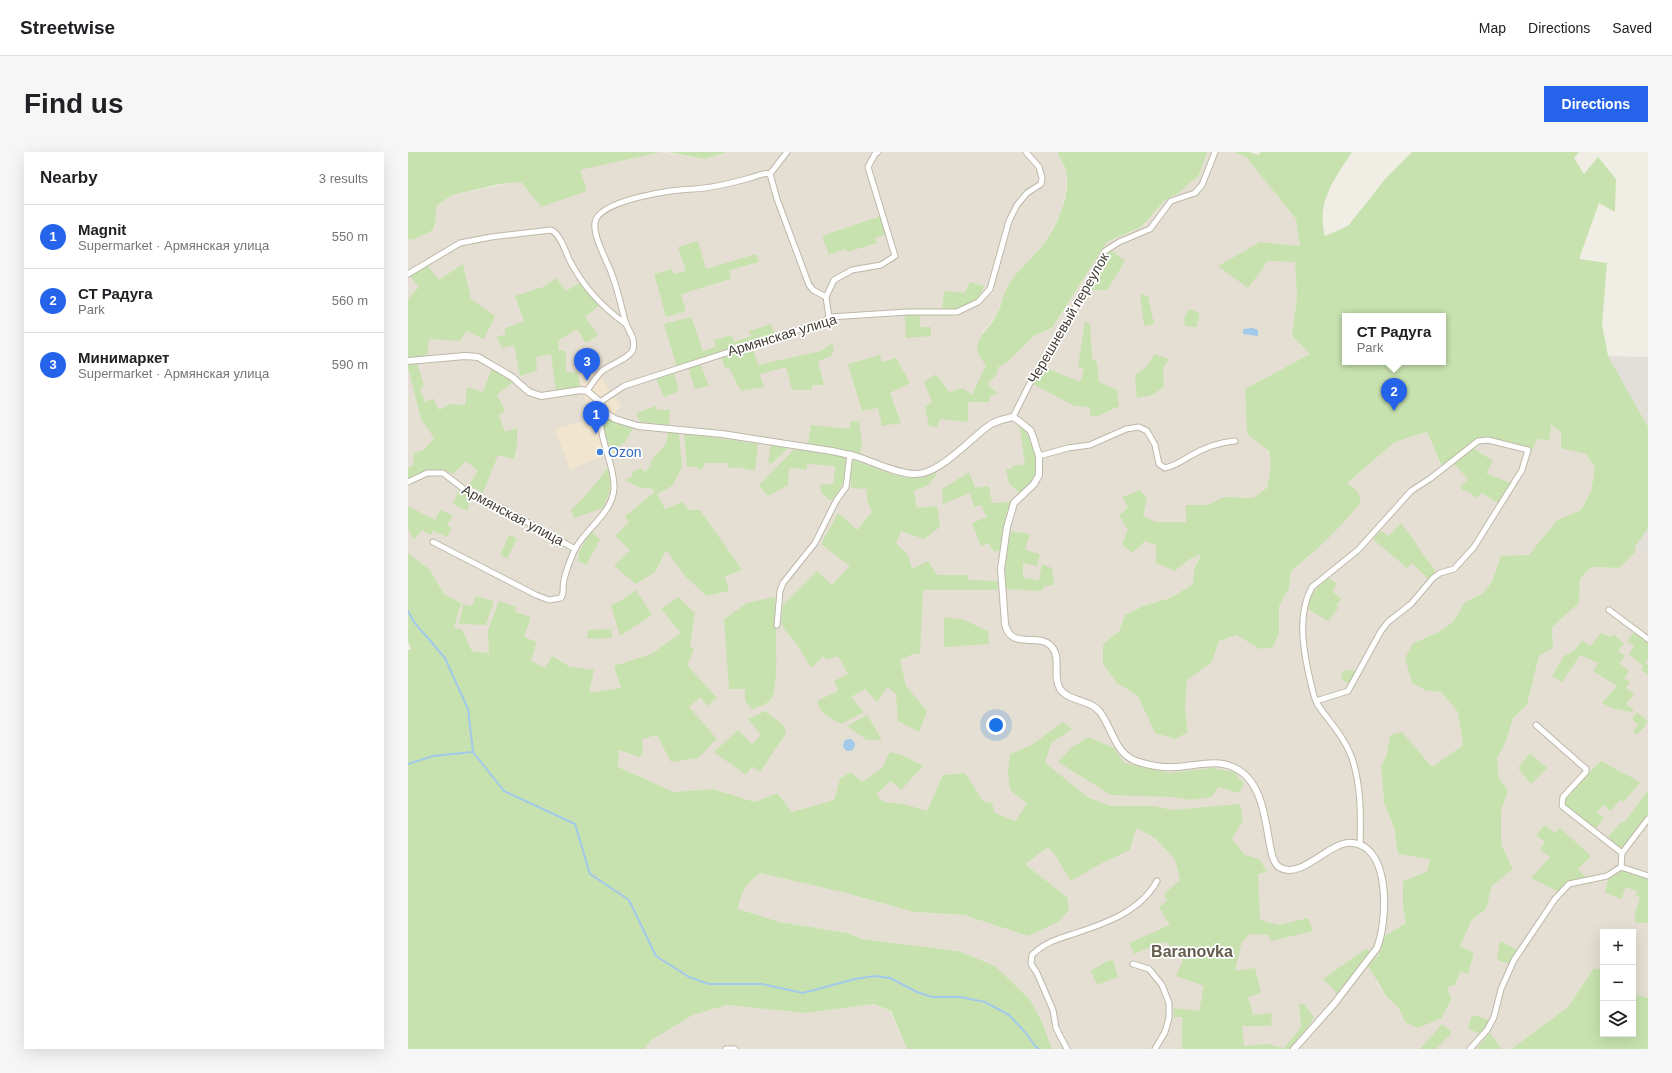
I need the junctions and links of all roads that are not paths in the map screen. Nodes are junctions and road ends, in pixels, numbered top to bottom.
1 (787, 152) edge
2 (878, 152) edge
3 (1026, 152) edge
4 (1215, 152) edge
5 (770, 174) junction
6 (408, 274) edge
7 (826, 296) junction
8 (829, 317) junction
9 (626, 324) junction
10 (408, 361) edge
11 (587, 391) junction
12 (601, 405) junction
13 (1013, 418) junction
14 (1235, 441) dead end
15 (850, 454) junction
16 (1039, 456) junction
17 (408, 482) edge
18 (433, 542) dead end
19 (575, 549) junction
20 (1609, 610) dead end
21 (777, 625) dead end
22 (1648, 639) edge
23 (1316, 701) junction
24 (1536, 725) dead end
25 (1648, 819) edge
26 (1360, 845) junction
27 (1622, 853) junction
28 (1621, 867) junction
29 (1648, 876) edge
30 (1157, 881) dead end
31 (1133, 964) dead end
32 (726, 1049) edge
33 (735, 1049) edge
34 (1067, 1049) edge
35 (1155, 1049) edge
36 (1294, 1049) edge
37 (1470, 1049) edge

1 - 5 street
2 - 7 street
3 - 8 street, Армянская улица
4 - 13 street, Черешневый переулок
5 - 7 street
5 - 9 street
6 - 9 street
7 - 8 street
8 - 12 street, Армянская улица
9 - 11 street
10 - 11 street
11 - 12 street
12 - 15 street
12 - 19 street, Армянская улица
13 - 15 street
13 - 16 street
14 - 16 street
15 - 21 street
16 - 26 street
17 - 19 street, Армянская улица
18 - 19 street, Армянская улица
20 - 22 street
23 - 23 street
23 - 26 street
24 - 27 street
25 - 27 street
26 - 36 street
27 - 28 street
28 - 29 street
28 - 37 street
30 - 34 street
31 - 35 street
32 - 33 street

